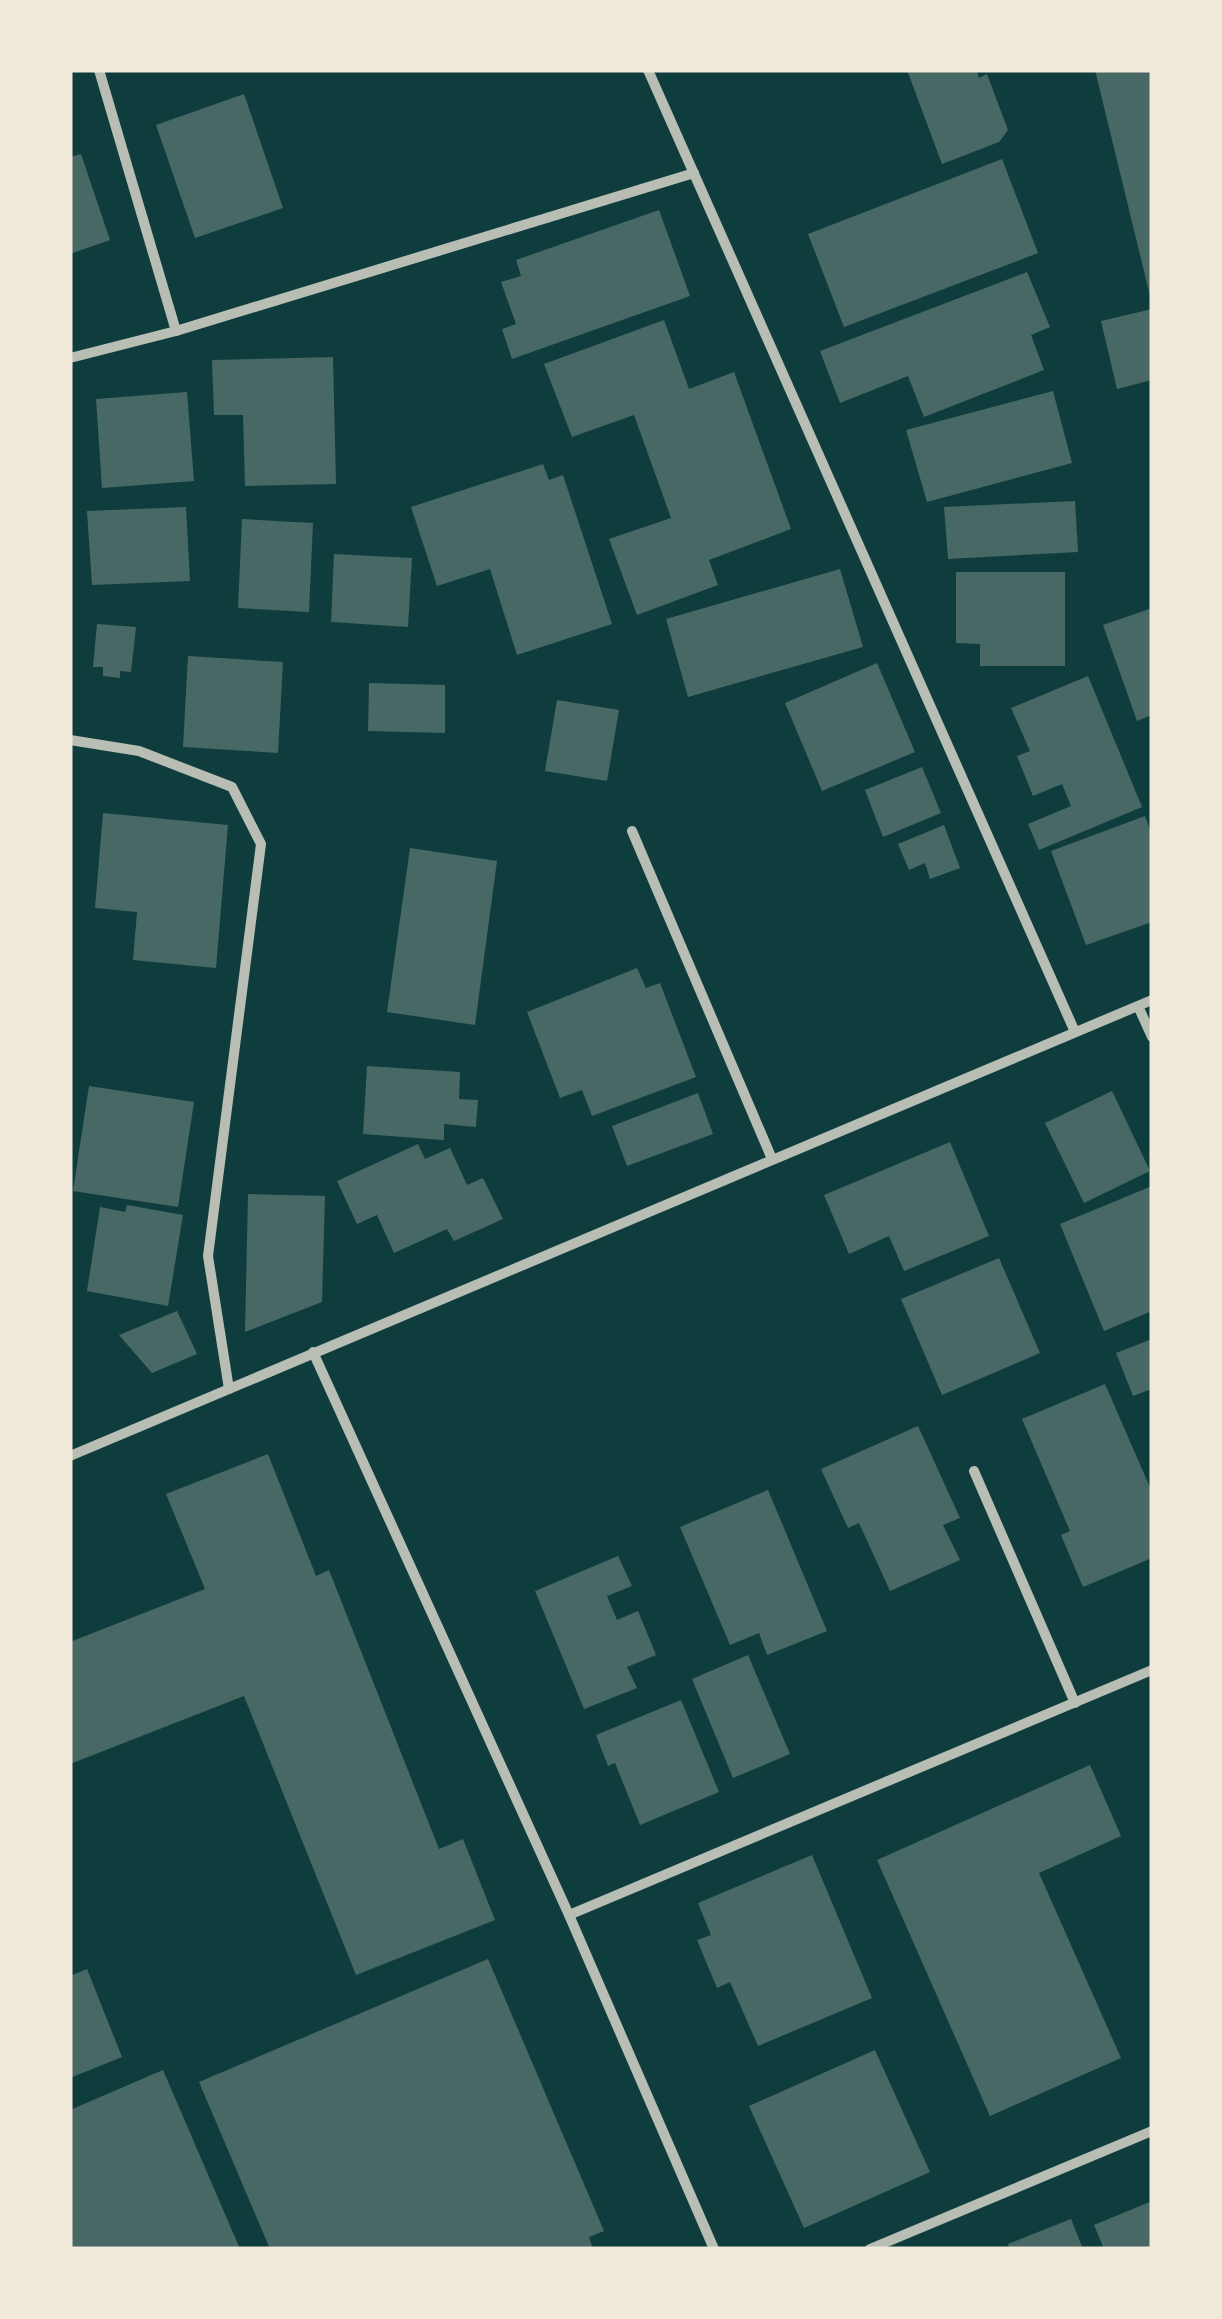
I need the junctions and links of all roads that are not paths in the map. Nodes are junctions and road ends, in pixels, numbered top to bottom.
1 (99, 70) edge
2 (648, 70) edge
3 (694, 173) junction
4 (176, 331) junction
5 (70, 358) edge
6 (70, 740) edge
7 (632, 831) dead end
8 (1152, 1000) edge
9 (1138, 1006) junction
10 (1075, 1032) junction
11 (1152, 1038) edge
12 (772, 1159) junction
13 (313, 1352) junction
14 (230, 1389) junction
15 (70, 1456) edge
16 (974, 1470) dead end
17 (1152, 1670) edge
18 (1075, 1702) junction
19 (569, 1914) junction
20 (1152, 2131) edge
21 (714, 2249) edge
22 (870, 2249) edge

1 - 4 street
2 - 3 street
3 - 4 street
3 - 10 street
4 - 5 street
6 - 14 street
7 - 12 street
8 - 9 street
9 - 10 street
9 - 11 street
10 - 12 street
12 - 13 street
13 - 14 street
13 - 19 street
14 - 15 street
16 - 18 street
17 - 18 street
18 - 19 street
19 - 21 street
20 - 22 street

